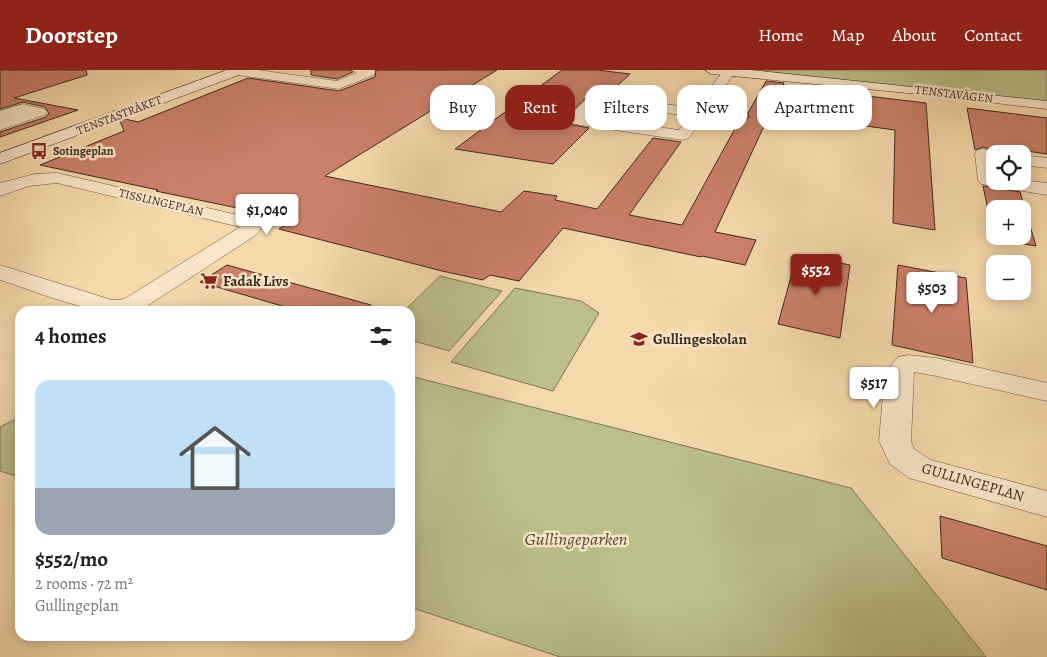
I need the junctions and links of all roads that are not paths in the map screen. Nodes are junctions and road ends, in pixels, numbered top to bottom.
1 (235, 70) edge
2 (341, 70) edge
3 (359, 70) edge
4 (711, 70) edge
5 (729, 72) junction
6 (315, 81) junction
7 (720, 85) edge
8 (1047, 105) edge
9 (700, 112) joint
10 (0, 116) edge
11 (0, 125) edge
12 (986, 154) edge
13 (0, 160) edge
14 (1031, 161) edge
15 (1047, 164) edge
16 (986, 174) edge
17 (1031, 187) edge
18 (1047, 189) edge
19 (0, 190) edge
20 (0, 272) edge
21 (106, 306) edge
22 (127, 306) edge
23 (1047, 392) edge
24 (1047, 504) edge

1 - 6 street
1 - 13 street, TENSTASTRÅKET
2 - 6 street
3 - 6 street
4 - 5 street, TENSTAVÄGEN
5 - 7 street
5 - 8 street, TENSTAVÄGEN
9 - 9 street
10 - 11 street
12 - 16 street
14 - 15 street
17 - 18 street
19 - 22 street, TISSLINGEPLAN
20 - 21 street, TISSLINGEPLAN
23 - 24 street, GULLINGEPLAN

